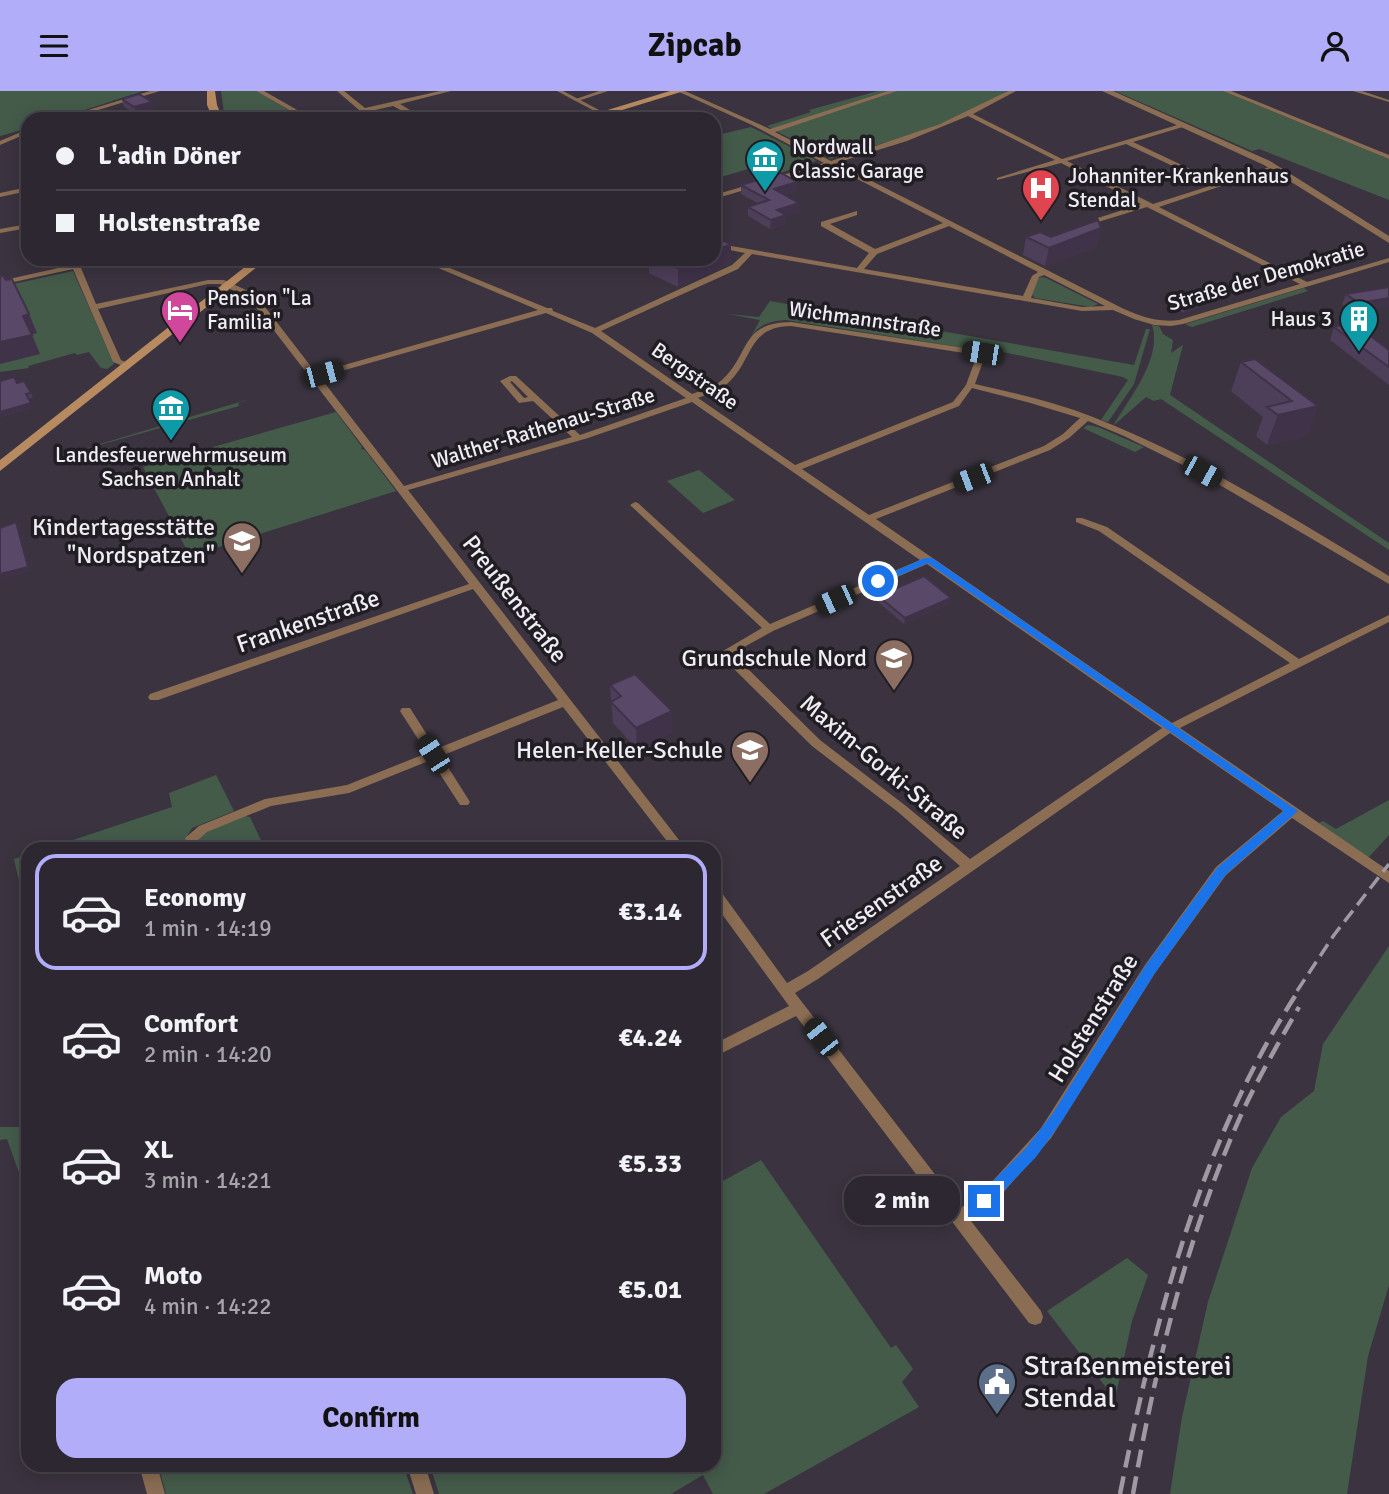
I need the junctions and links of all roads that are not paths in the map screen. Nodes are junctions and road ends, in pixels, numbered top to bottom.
1 (157, 91) edge
2 (211, 91) edge
3 (259, 91) edge
4 (340, 91) edge
5 (448, 91) edge
6 (559, 91) edge
7 (605, 91) edge
8 (680, 91) edge
9 (894, 91) edge
10 (1013, 91) edge
11 (1106, 91) edge
12 (1226, 91) edge
13 (1356, 91) edge
14 (576, 100) junction
15 (1387, 101) edge
16 (395, 104) junction
17 (364, 111) junction
18 (86, 112) edge
19 (215, 112) edge
20 (297, 112) edge
21 (359, 112) edge
22 (409, 112) edge
23 (600, 112) edge
24 (606, 112) edge
25 (970, 115) junction
26 (1184, 125) junction
27 (768, 132) junction
28 (21, 134) edge
29 (1127, 142) junction
30 (0, 143) edge
31 (1389, 157) edge
32 (1062, 160) junction
33 (827, 162) junction
34 (1275, 167) junction
35 (999, 179) dead end
36 (1219, 185) junction
37 (21, 190) edge
38 (0, 195) edge
39 (721, 195) edge
40 (1154, 207) junction
41 (854, 213) dead end
42 (1101, 220) edge
43 (948, 224) junction
44 (21, 227) edge
45 (0, 231) edge
46 (1389, 240) edge
47 (721, 246) edge
48 (751, 251) junction
49 (874, 252) junction
50 (1389, 260) edge
51 (76, 266) joint
52 (253, 266) edge
53 (438, 266) edge
54 (859, 270) junction
55 (1042, 272) junction
56 (0, 283) edge
57 (1306, 284) junction
58 (229, 285) junction
59 (1026, 299) junction
60 (95, 307) junction
61 (1113, 307) junction
62 (548, 310) junction
63 (595, 331) junction
64 (128, 365) junction
65 (315, 376) junction
66 (970, 385) junction
67 (535, 398) dead end
68 (692, 398) junction
69 (1086, 418) junction
70 (578, 438) junction
71 (0, 467) edge
72 (795, 468) junction
73 (402, 489) junction
74 (635, 505) dead end
75 (868, 519) junction
76 (1079, 520) dead end
77 (928, 560) junction
78 (1389, 581) edge
79 (476, 585) junction
80 (1389, 618) edge
81 (769, 629) junction
82 (1298, 663) junction
83 (153, 697) dead end
84 (566, 701) junction
85 (406, 711) dead end
86 (1172, 727) junction
87 (433, 754) junction
88 (464, 802) dead end
89 (1292, 811) junction
90 (192, 842) edge
91 (675, 842) edge
92 (970, 867) junction
93 (1389, 878) edge
94 (721, 902) edge
95 (787, 990) junction
96 (798, 1008) junction
97 (721, 1047) edge
98 (961, 1219) junction
99 (1035, 1317) dead end
100 (150, 1472) edge
101 (418, 1472) edge
102 (156, 1494) edge
103 (425, 1494) edge

1 - 18 street
2 - 19 main road
3 - 20 street
4 - 17 street
5 - 16 street
6 - 14 street
7 - 14 street
8 - 24 main road
8 - 27 street, Straße der Demokratie
9 - 27 street
10 - 25 street
11 - 26 street
12 - 31 street
13 - 15 street
14 - 23 street
16 - 17 street
16 - 22 street
17 - 21 street
25 - 32 street
25 - 33 street
26 - 29 street
26 - 34 street
27 - 33 street, Straße der Demokratie
28 - 30 street
29 - 32 street
29 - 36 street
32 - 35 street
32 - 40 street
33 - 39 street
33 - 43 street, Straße der Demokratie
34 - 36 street
34 - 46 street
36 - 40 street
37 - 38 street
40 - 42 street
40 - 57 street
41 - 49 street
43 - 49 street
43 - 55 street, Straße der Demokratie
44 - 45 street
47 - 48 street
48 - 54 street
48 - 63 street
49 - 54 street
50 - 57 street, Straße der Demokratie
51 - 56 street
51 - 60 street
52 - 58 main road
53 - 62 street, Bergstraße
54 - 59 street
55 - 59 street
55 - 61 street, Straße der Demokratie
57 - 61 street, Straße der Demokratie
58 - 60 street
58 - 64 main road
58 - 65 street, Preußenstraße
59 - 61 street
60 - 64 street
62 - 63 street, Bergstraße
62 - 65 street
63 - 68 street, Bergstraße
64 - 71 main road
65 - 73 street, Preußenstraße
66 - 68 street, Wichmannstraße
66 - 69 street
66 - 72 street
67 - 70 street
68 - 70 street, Walther-Rathenau-Straße
68 - 72 street, Bergstraße
69 - 75 street
69 - 78 street
70 - 73 street, Walther-Rathenau-Straße
72 - 75 street, Bergstraße
73 - 79 street, Preußenstraße
74 - 81 street
75 - 77 street, Bergstraße
76 - 82 street
77 - 81 street
77 - 86 street, Bergstraße
79 - 83 street, Frankenstraße
79 - 84 street, Preußenstraße
80 - 82 street, Friesenstraße
81 - 92 street, Maxim-Gorki-Straße
82 - 86 street, Friesenstraße
84 - 87 street
84 - 91 street, Preußenstraße
85 - 87 street
86 - 89 street, Bergstraße
86 - 92 street, Friesenstraße
87 - 88 street
87 - 90 street
89 - 93 street, Bergstraße
89 - 98 street, Holstenstraße
92 - 95 street, Friesenstraße
94 - 95 street
95 - 96 street
96 - 97 street
96 - 98 street
98 - 99 street
100 - 102 street
101 - 103 street

